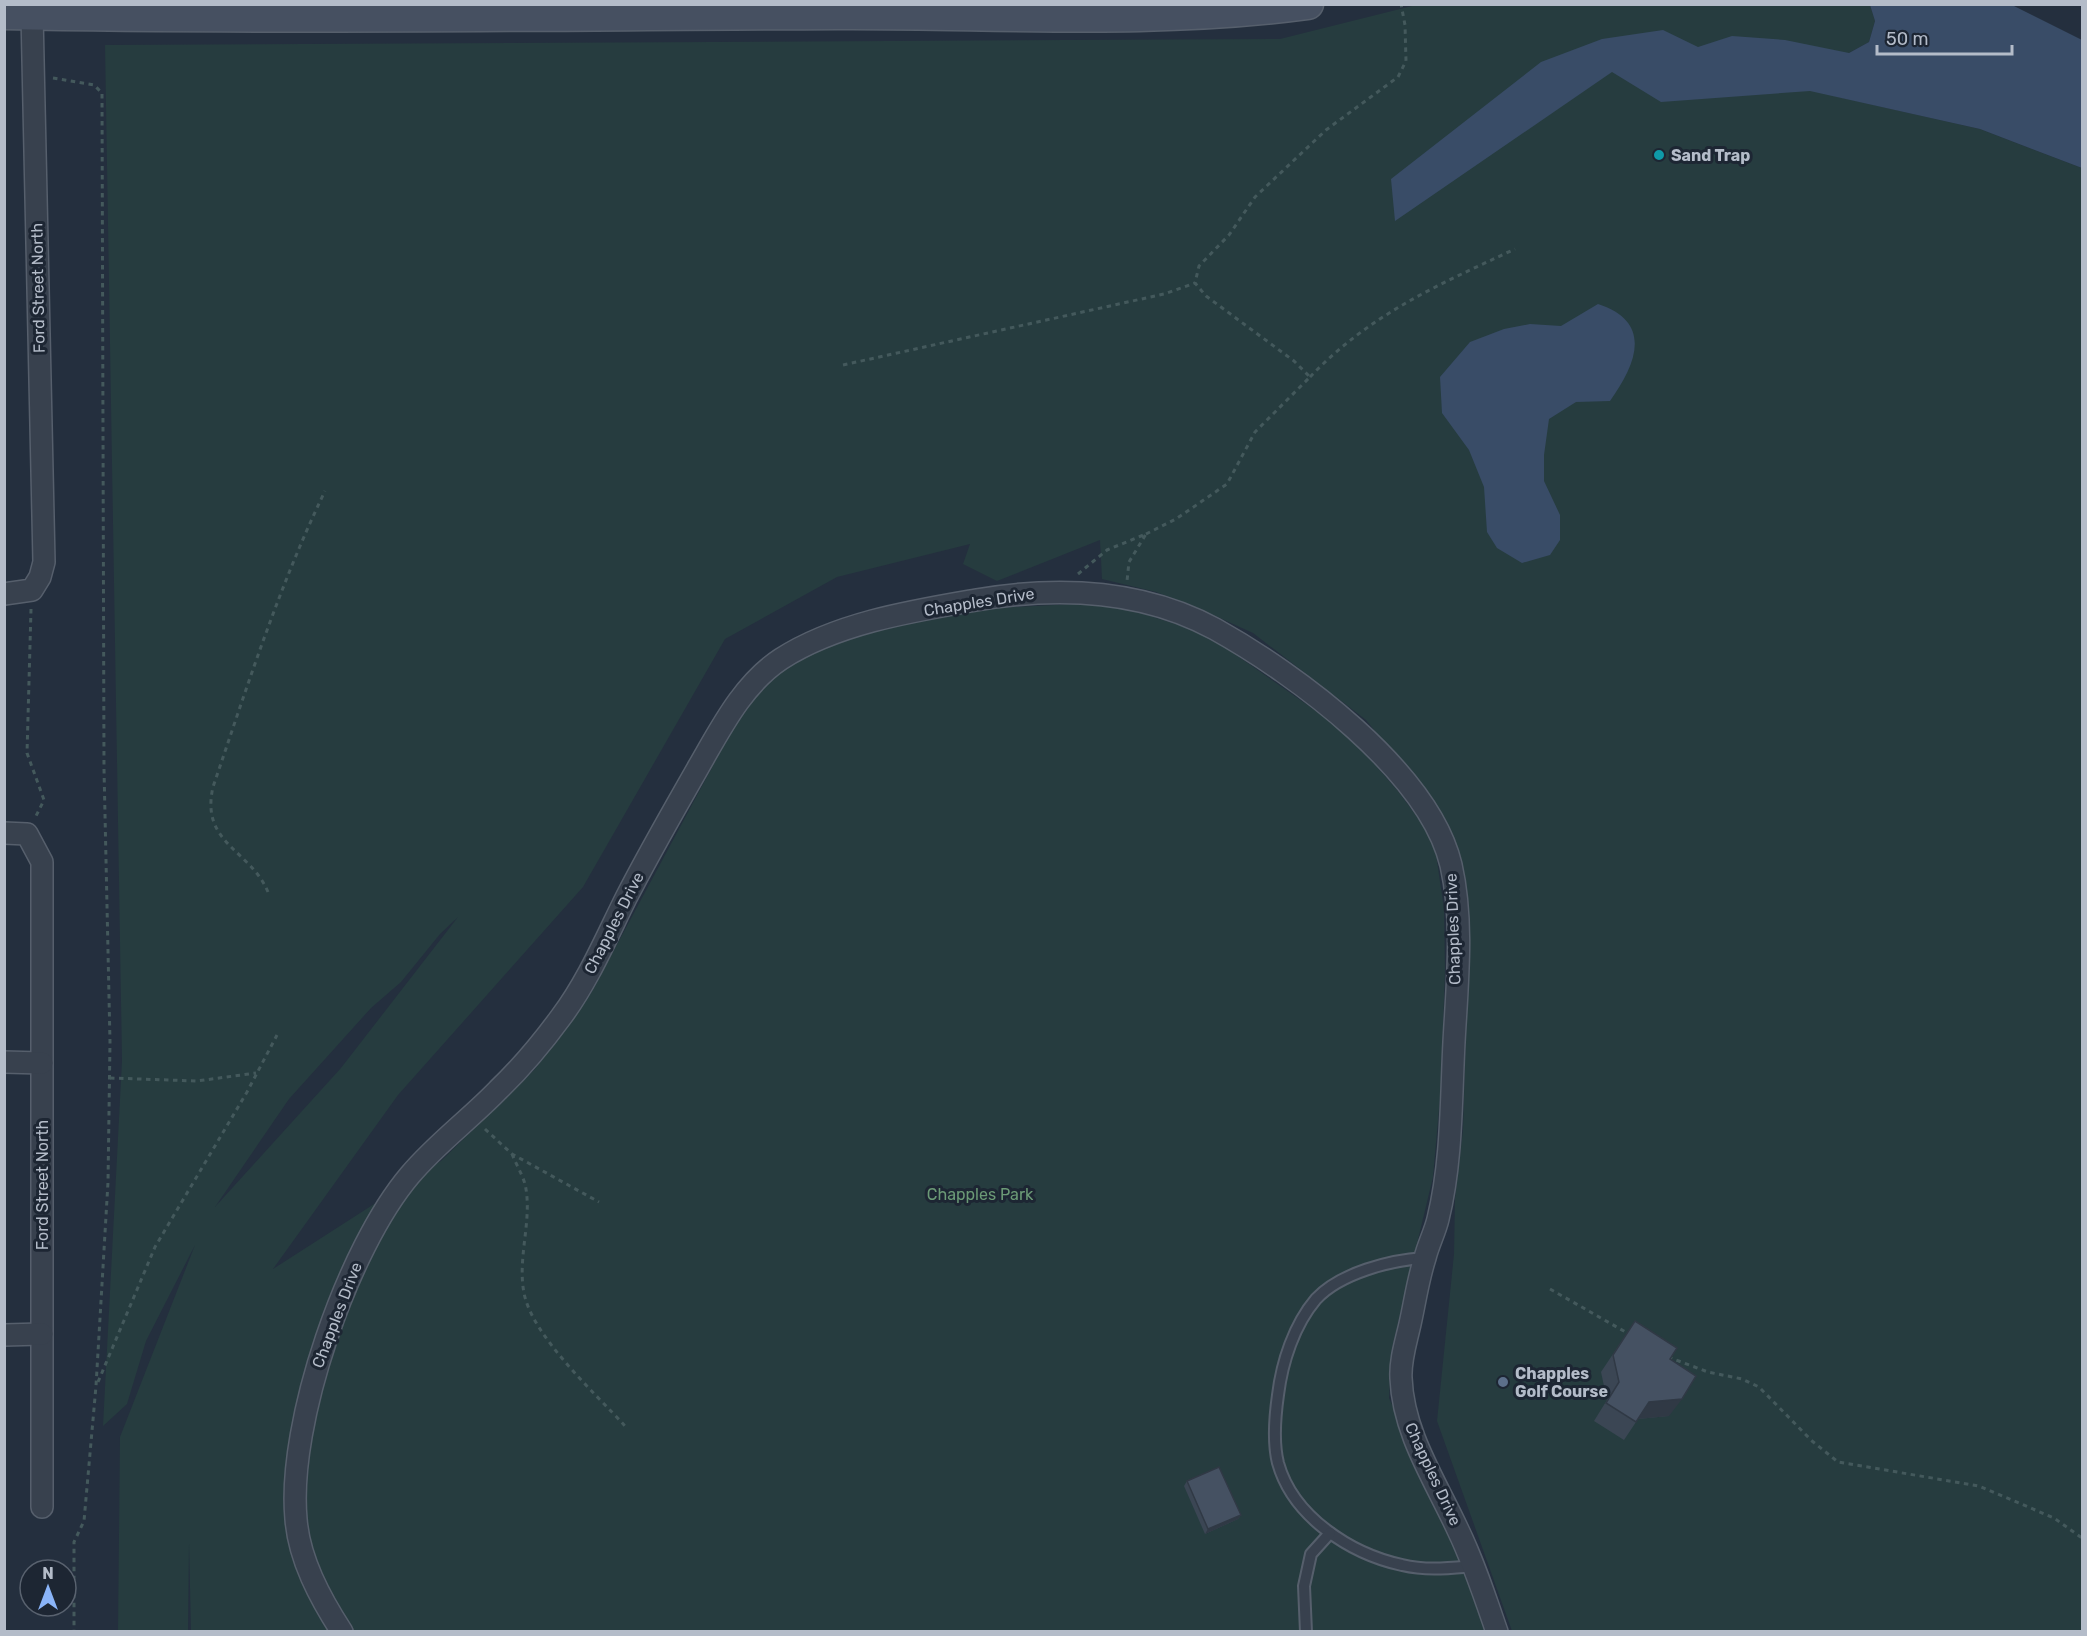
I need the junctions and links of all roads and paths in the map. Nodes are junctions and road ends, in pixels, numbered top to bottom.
1 (1308, 4) edge
2 (1401, 4) edge
3 (855, 9) edge
4 (341, 11) edge
5 (19, 14) edge
6 (34, 77) junction
7 (1515, 249) dead end
8 (1195, 283) junction
9 (843, 365) dead end
10 (1310, 377) junction
11 (326, 491) dead end
12 (1146, 534) junction
13 (32, 590) junction
14 (1066, 592) junction
15 (4, 594) edge
16 (1125, 598) junction
17 (4, 833) edge
18 (27, 834) junction
19 (268, 892) dead end
20 (277, 1035) dead end
21 (4, 1062) edge
22 (42, 1063) junction
23 (256, 1073) junction
24 (110, 1078) junction
25 (470, 1116) junction
26 (512, 1154) junction
27 (599, 1202) dead end
28 (1424, 1258) junction
29 (1550, 1289) dead end
30 (42, 1334) junction
31 (4, 1335) edge
32 (1631, 1335) edge
33 (1659, 1352) edge
34 (96, 1386) junction
35 (625, 1426) dead end
36 (42, 1507) dead end
37 (1330, 1533) junction
38 (2082, 1538) edge
39 (1475, 1566) junction
40 (74, 1632) edge
41 (342, 1632) edge
42 (1306, 1632) edge
43 (1497, 1632) edge

1 - 3 street
2 - 8 path
3 - 4 street
4 - 5 street
5 - 6 street, Ford Street North
6 - 13 street, Ford Street North
6 - 24 path
7 - 10 path
8 - 9 path
8 - 10 path
10 - 12 path
11 - 19 path
12 - 14 path
12 - 16 path
13 - 15 street
13 - 18 path
14 - 16 street, Chapples Drive
14 - 25 street, Chapples Drive
16 - 28 street, Chapples Drive
17 - 18 street
18 - 22 street, Ford Street North
20 - 23 path
21 - 22 street
22 - 30 street, Ford Street North
23 - 24 path
23 - 34 path
24 - 34 path
25 - 26 path
25 - 41 street, Chapples Drive
26 - 27 path
26 - 35 path
28 - 37 lane
28 - 39 street, Chapples Drive
29 - 32 path
30 - 31 street
30 - 36 street, Ford Street North
33 - 38 path
34 - 40 path
37 - 39 lane
37 - 42 lane
39 - 43 street, Chapples Drive

